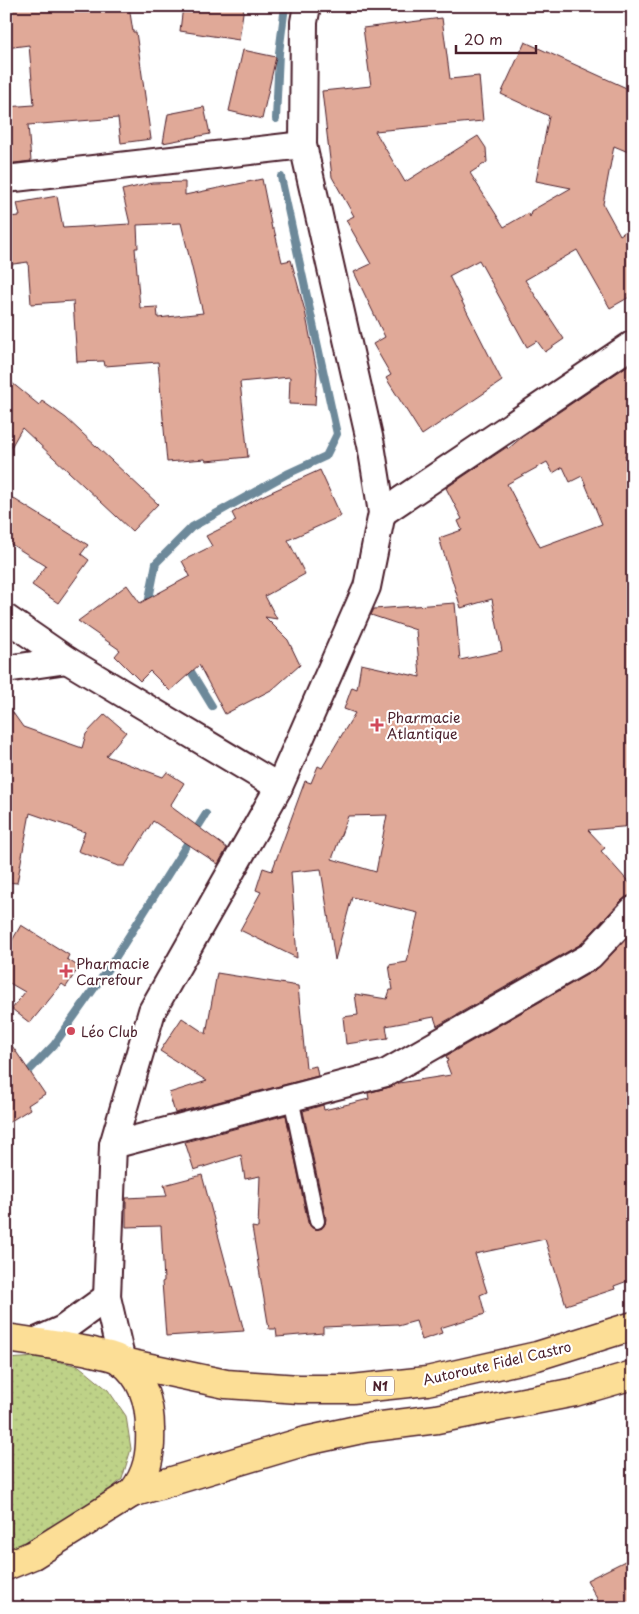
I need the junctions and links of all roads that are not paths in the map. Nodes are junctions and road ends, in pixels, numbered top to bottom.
1 (307, 6) edge
2 (303, 145) junction
3 (6, 179) edge
4 (633, 344) edge
5 (382, 513) junction
6 (6, 618) edge
7 (68, 660) junction
8 (6, 669) edge
9 (279, 787) junction
10 (633, 910) edge
11 (291, 1098) junction
12 (113, 1145) junction
13 (317, 1222) dead end
14 (107, 1297) junction
15 (633, 1326) edge
16 (6, 1338) edge
17 (34, 1342) junction
18 (122, 1362) junction
19 (633, 1375) edge
20 (132, 1493) junction
21 (6, 1566) edge

1 - 2 street
2 - 3 street
2 - 5 street
4 - 5 street
5 - 9 street
6 - 7 street
7 - 8 street
7 - 9 street
9 - 12 street
10 - 11 street
11 - 12 street
11 - 13 lane
12 - 14 street
14 - 17 street
14 - 18 street
15 - 18 highway, Autoroute Fidel Castro / N1
16 - 17 highway, Autoroute Fidel Castro
17 - 18 highway, Autoroute Fidel Castro
18 - 20 highway
19 - 20 highway
20 - 21 highway

